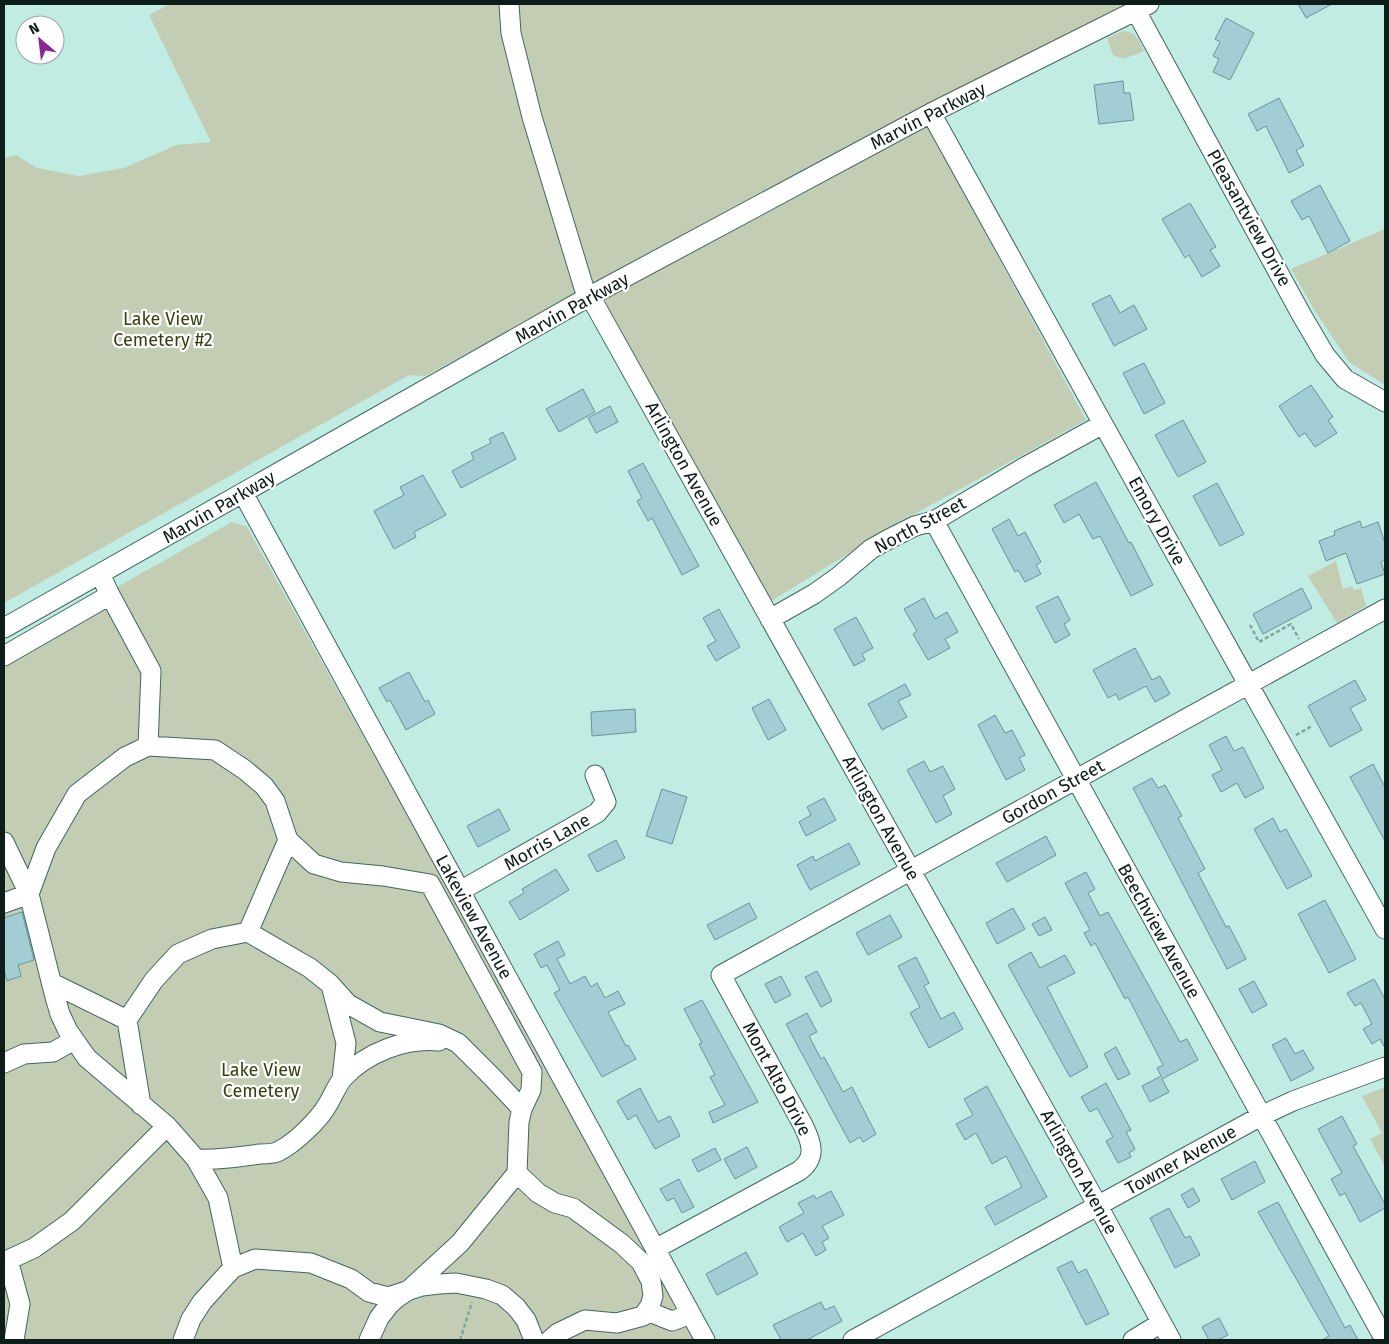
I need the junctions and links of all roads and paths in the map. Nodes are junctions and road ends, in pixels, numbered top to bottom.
1 (512, 7) edge
2 (1142, 8) edge
3 (932, 112) junction
4 (590, 296) junction
5 (1385, 402) edge
6 (1103, 424) junction
7 (243, 493) junction
8 (934, 521) junction
9 (100, 574) junction
10 (110, 595) junction
11 (1385, 609) edge
12 (770, 619) junction
13 (1250, 625) dead end
14 (4, 628) edge
15 (1302, 643) dead end
16 (4, 656) edge
17 (1249, 685) junction
18 (148, 746) junction
19 (594, 775) dead end
20 (1076, 780) junction
21 (288, 840) junction
22 (4, 842) edge
23 (910, 871) junction
24 (460, 891) junction
25 (29, 894) junction
26 (4, 903) edge
27 (1385, 929) edge
28 (248, 932) junction
29 (720, 975) joint
30 (52, 983) junction
31 (330, 984) junction
32 (128, 1020) junction
33 (74, 1040) junction
34 (458, 1043) junction
35 (4, 1063) edge
36 (1385, 1067) edge
37 (342, 1079) junction
38 (141, 1105) junction
39 (522, 1109) junction
40 (1261, 1116) junction
41 (167, 1126) junction
42 (196, 1159) junction
43 (517, 1173) junction
44 (1098, 1206) junction
45 (655, 1249) junction
46 (6, 1260) edge
47 (233, 1268) junction
48 (477, 1286) junction
49 (410, 1289) junction
50 (647, 1310) junction
51 (691, 1314) junction
52 (1161, 1322) junction
53 (14, 1340) edge
54 (183, 1340) edge
55 (369, 1340) edge
56 (460, 1340) edge
57 (534, 1340) edge
58 (550, 1340) edge
59 (705, 1340) edge
60 (853, 1340) edge
61 (1133, 1340) edge
62 (1171, 1340) edge
63 (1385, 1340) edge

1 - 4 street, Arlington Avenue
2 - 3 street, Marvin Parkway
2 - 5 street, Pleasantview Drive
3 - 4 street, Marvin Parkway
3 - 6 street, Emory Drive
4 - 7 street, Marvin Parkway
4 - 12 street, Arlington Avenue
6 - 8 street, North Street
6 - 17 street, Emory Drive
7 - 9 street, Marvin Parkway
7 - 24 street, Lakeview Avenue
8 - 12 street, North Street
8 - 20 street, Beechview Avenue
9 - 10 street
9 - 14 street, Marvin Parkway
10 - 16 street
10 - 18 street
11 - 17 street, Gordon Street
12 - 23 street, Arlington Avenue
13 - 15 path
17 - 20 street, Gordon Street
17 - 27 street, Emory Drive
18 - 21 street
18 - 25 street
19 - 24 street, Morris Lane
20 - 23 street, Gordon Street
20 - 40 street, Beechview Avenue
21 - 28 street
21 - 39 street
22 - 25 street
23 - 29 street, Gordon Street
23 - 44 street, Arlington Avenue
24 - 45 street, Lakeview Avenue
25 - 26 street
25 - 30 street
28 - 31 street
28 - 32 street
29 - 45 street, Mont Alto Drive
30 - 32 street
30 - 33 street
31 - 34 street
31 - 37 street
32 - 38 street
33 - 35 street
33 - 38 street
34 - 37 street
34 - 39 street
36 - 40 street, Towner Avenue
37 - 42 street
38 - 41 street
39 - 43 street
40 - 44 street, Towner Avenue
40 - 63 street, Beechview Avenue
41 - 42 street
41 - 46 street
42 - 47 street
43 - 49 street
43 - 50 street
44 - 52 street, Arlington Avenue
44 - 60 street, Towner Avenue
45 - 51 street, Lakeview Avenue
46 - 53 street
47 - 49 street
47 - 54 street
48 - 49 street
48 - 56 path
48 - 57 street
49 - 55 street
50 - 51 street
50 - 58 street
51 - 59 street, Lakeview Avenue
52 - 61 street
52 - 62 street, Arlington Avenue

